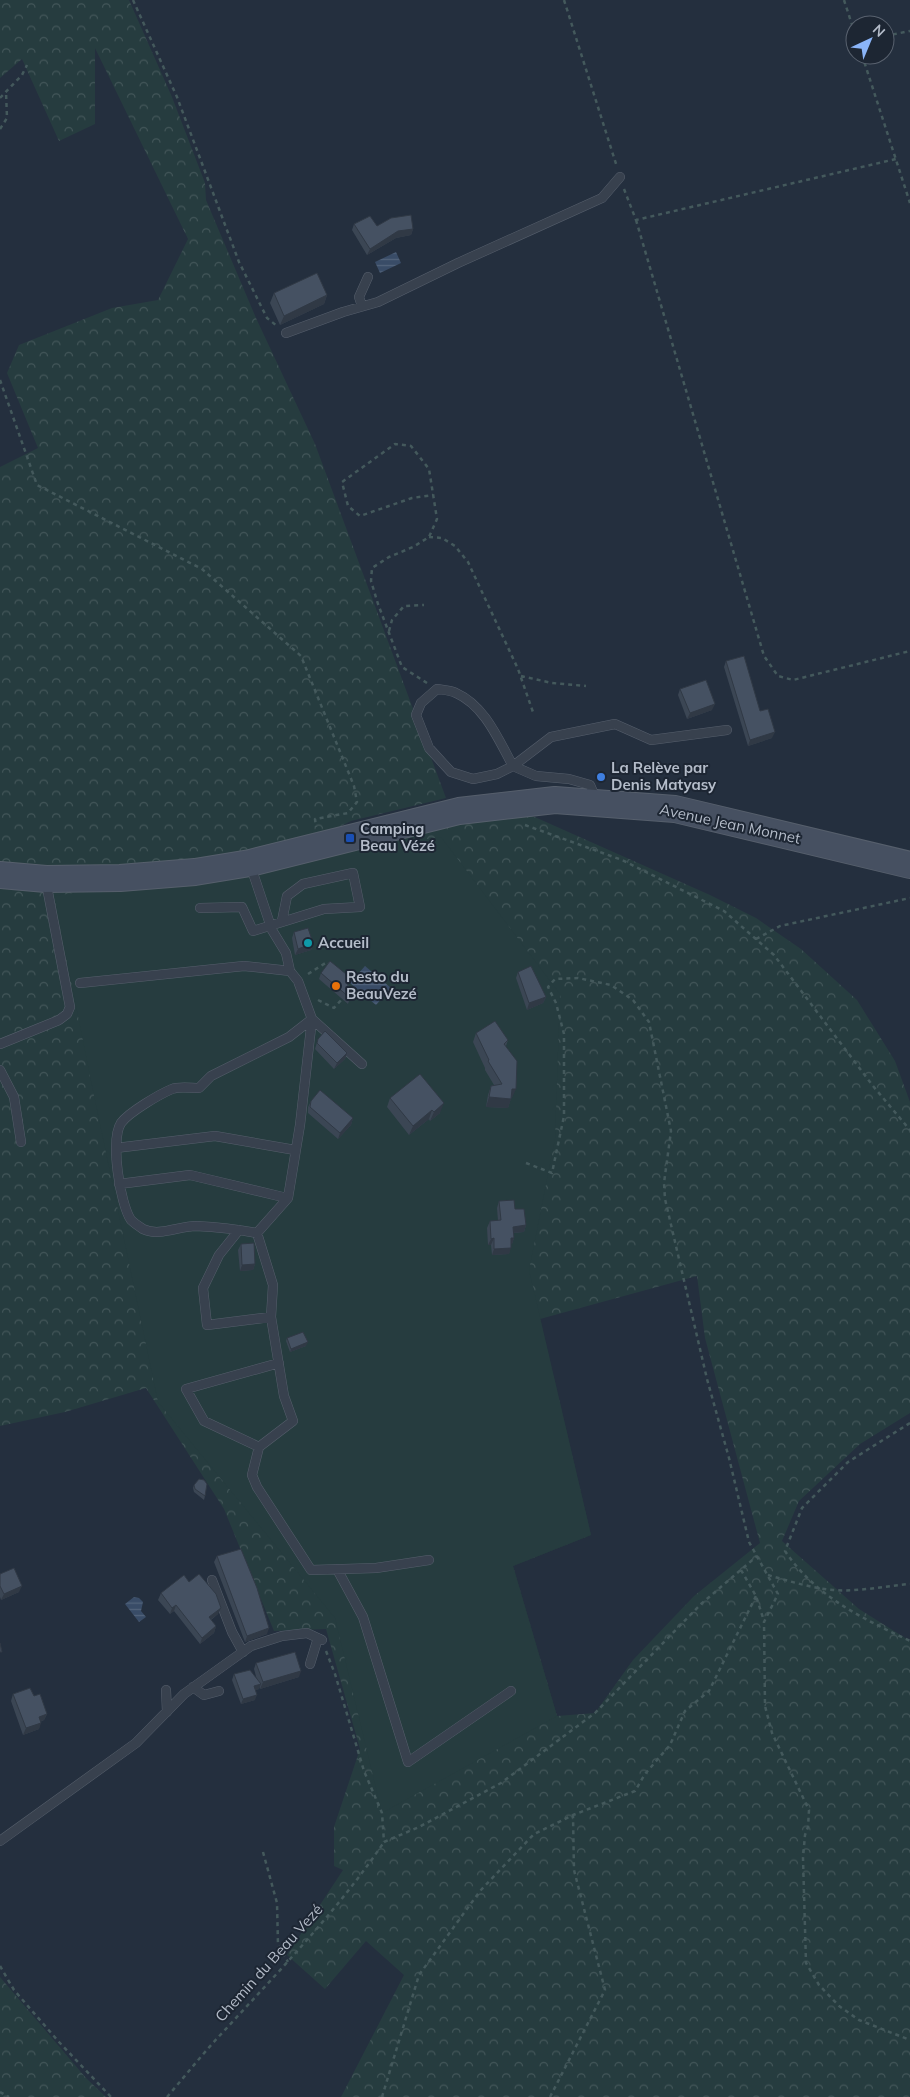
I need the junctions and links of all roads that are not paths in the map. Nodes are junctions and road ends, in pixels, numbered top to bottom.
1 (620, 177) road end
2 (368, 277) dead end
3 (362, 306) junction
4 (286, 333) road end
5 (726, 730) dead end
6 (513, 766) junction
7 (597, 803) junction
8 (250, 862) junction
9 (910, 865) edge
10 (0, 875) edge
11 (46, 879) junction
12 (200, 908) dead end
13 (282, 920) dead end
14 (271, 926) junction
15 (290, 971) junction
16 (80, 983) dead end
17 (312, 1019) junction
18 (0, 1044) edge
19 (362, 1064) dead end
20 (0, 1070) edge
21 (20, 1142) dead end
22 (116, 1148) junction
23 (296, 1150) junction
24 (119, 1184) junction
25 (287, 1198) junction
26 (239, 1230) junction
27 (257, 1233) junction
28 (271, 1317) junction
29 (279, 1363) junction
30 (259, 1447) junction
31 (429, 1560) dead end
32 (337, 1569) junction
33 (212, 1580) dead end
34 (242, 1652) junction
35 (310, 1664) dead end
36 (193, 1687) junction
37 (166, 1690) dead end
38 (219, 1691) dead end
39 (511, 1691) dead end
40 (167, 1712) junction
41 (0, 1841) edge

1 - 3 lane
2 - 3 lane
3 - 4 lane
5 - 6 lane
6 - 6 lane
6 - 7 lane
7 - 8 main road, Avenue Jean Monnet
7 - 9 main road, Avenue Jean Monnet
8 - 11 main road, Avenue Jean Monnet
8 - 14 lane
10 - 11 main road, Avenue Jean Monnet
11 - 18 lane
12 - 14 lane
13 - 14 lane
14 - 15 lane
15 - 16 lane
15 - 17 lane
17 - 19 lane
17 - 22 lane
17 - 23 lane
20 - 21 lane
22 - 23 lane
22 - 24 lane
23 - 25 lane
24 - 25 lane
24 - 26 lane
25 - 27 lane
26 - 27 lane
26 - 28 lane
27 - 28 lane
28 - 29 lane
29 - 30 lane
29 - 30 lane
30 - 32 lane
31 - 32 lane
32 - 39 lane
33 - 34 lane
34 - 35 lane
34 - 36 lane
36 - 38 lane
36 - 40 lane
37 - 40 lane
40 - 41 lane

